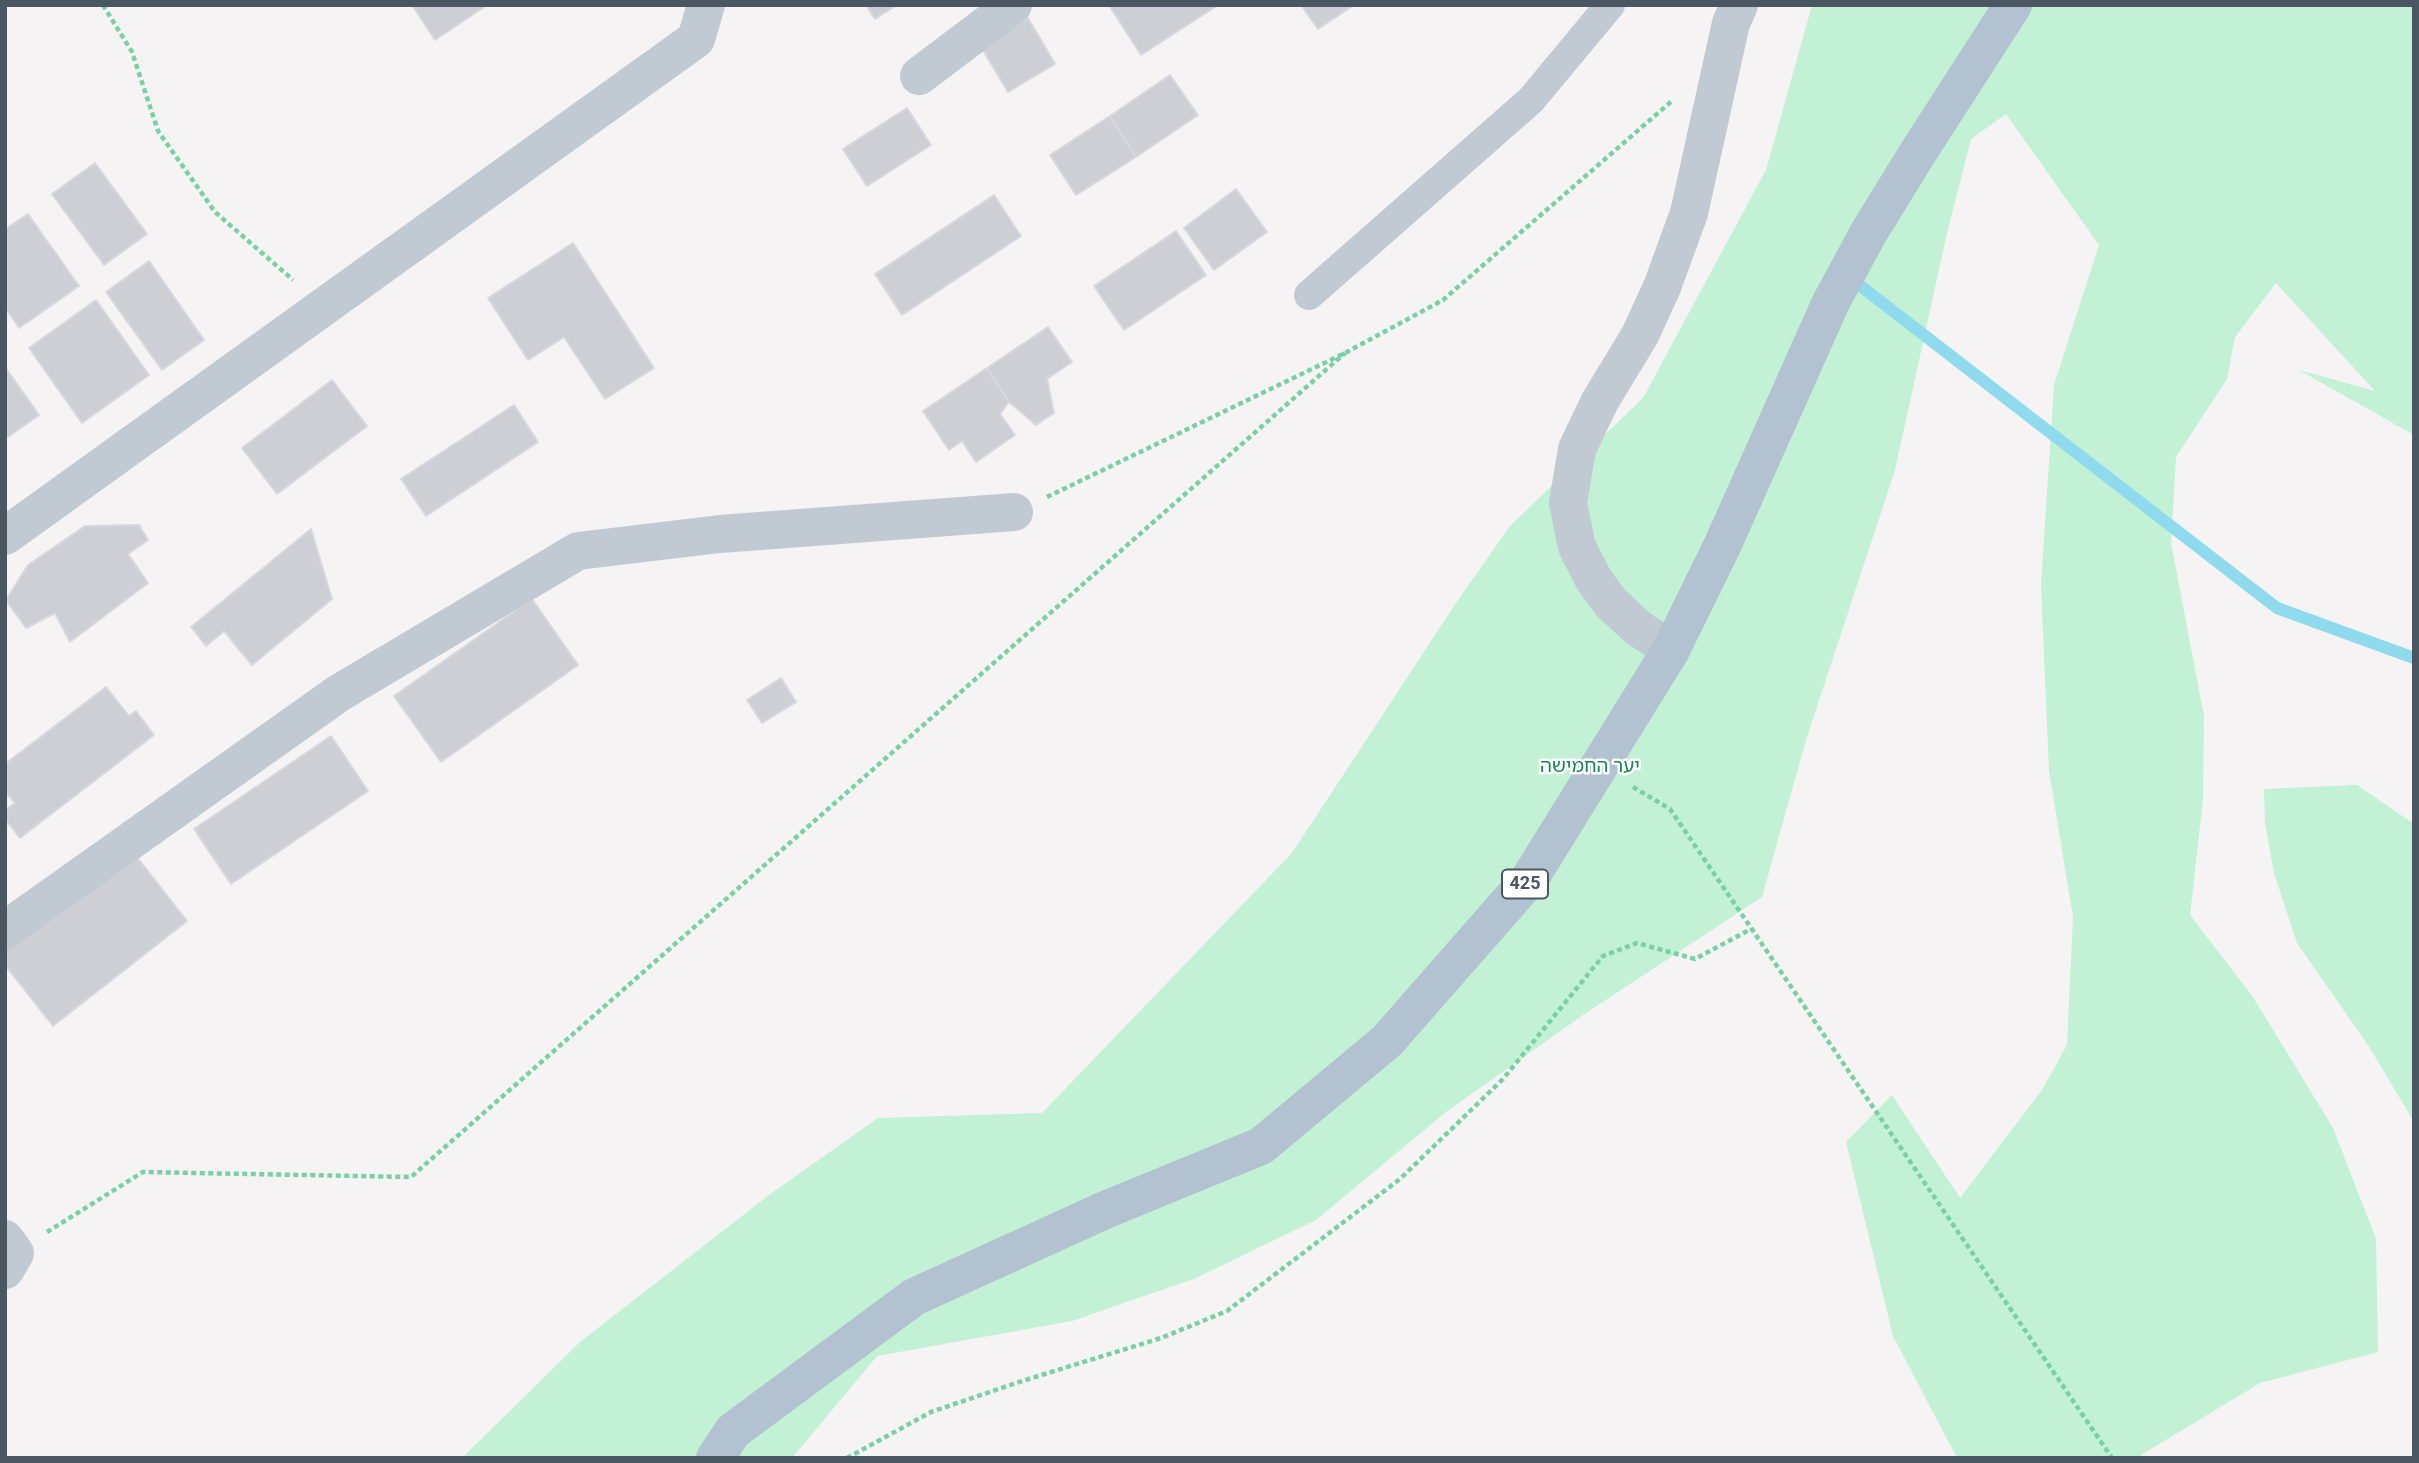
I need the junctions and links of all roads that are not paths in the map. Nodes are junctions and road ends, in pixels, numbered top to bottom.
1 (706, 5) edge
2 (1013, 5) edge
3 (1610, 5) edge
4 (1738, 5) edge
5 (2013, 5) edge
6 (919, 76) dead end
7 (1309, 295) dead end
8 (1014, 512) road end
9 (5, 536) edge
10 (1671, 650) junction
11 (5, 930) edge
12 (715, 1458) edge

1 - 9 street
2 - 6 street
3 - 7 street
4 - 10 street
5 - 10 main road, 425
8 - 11 street
10 - 12 main road, 425

